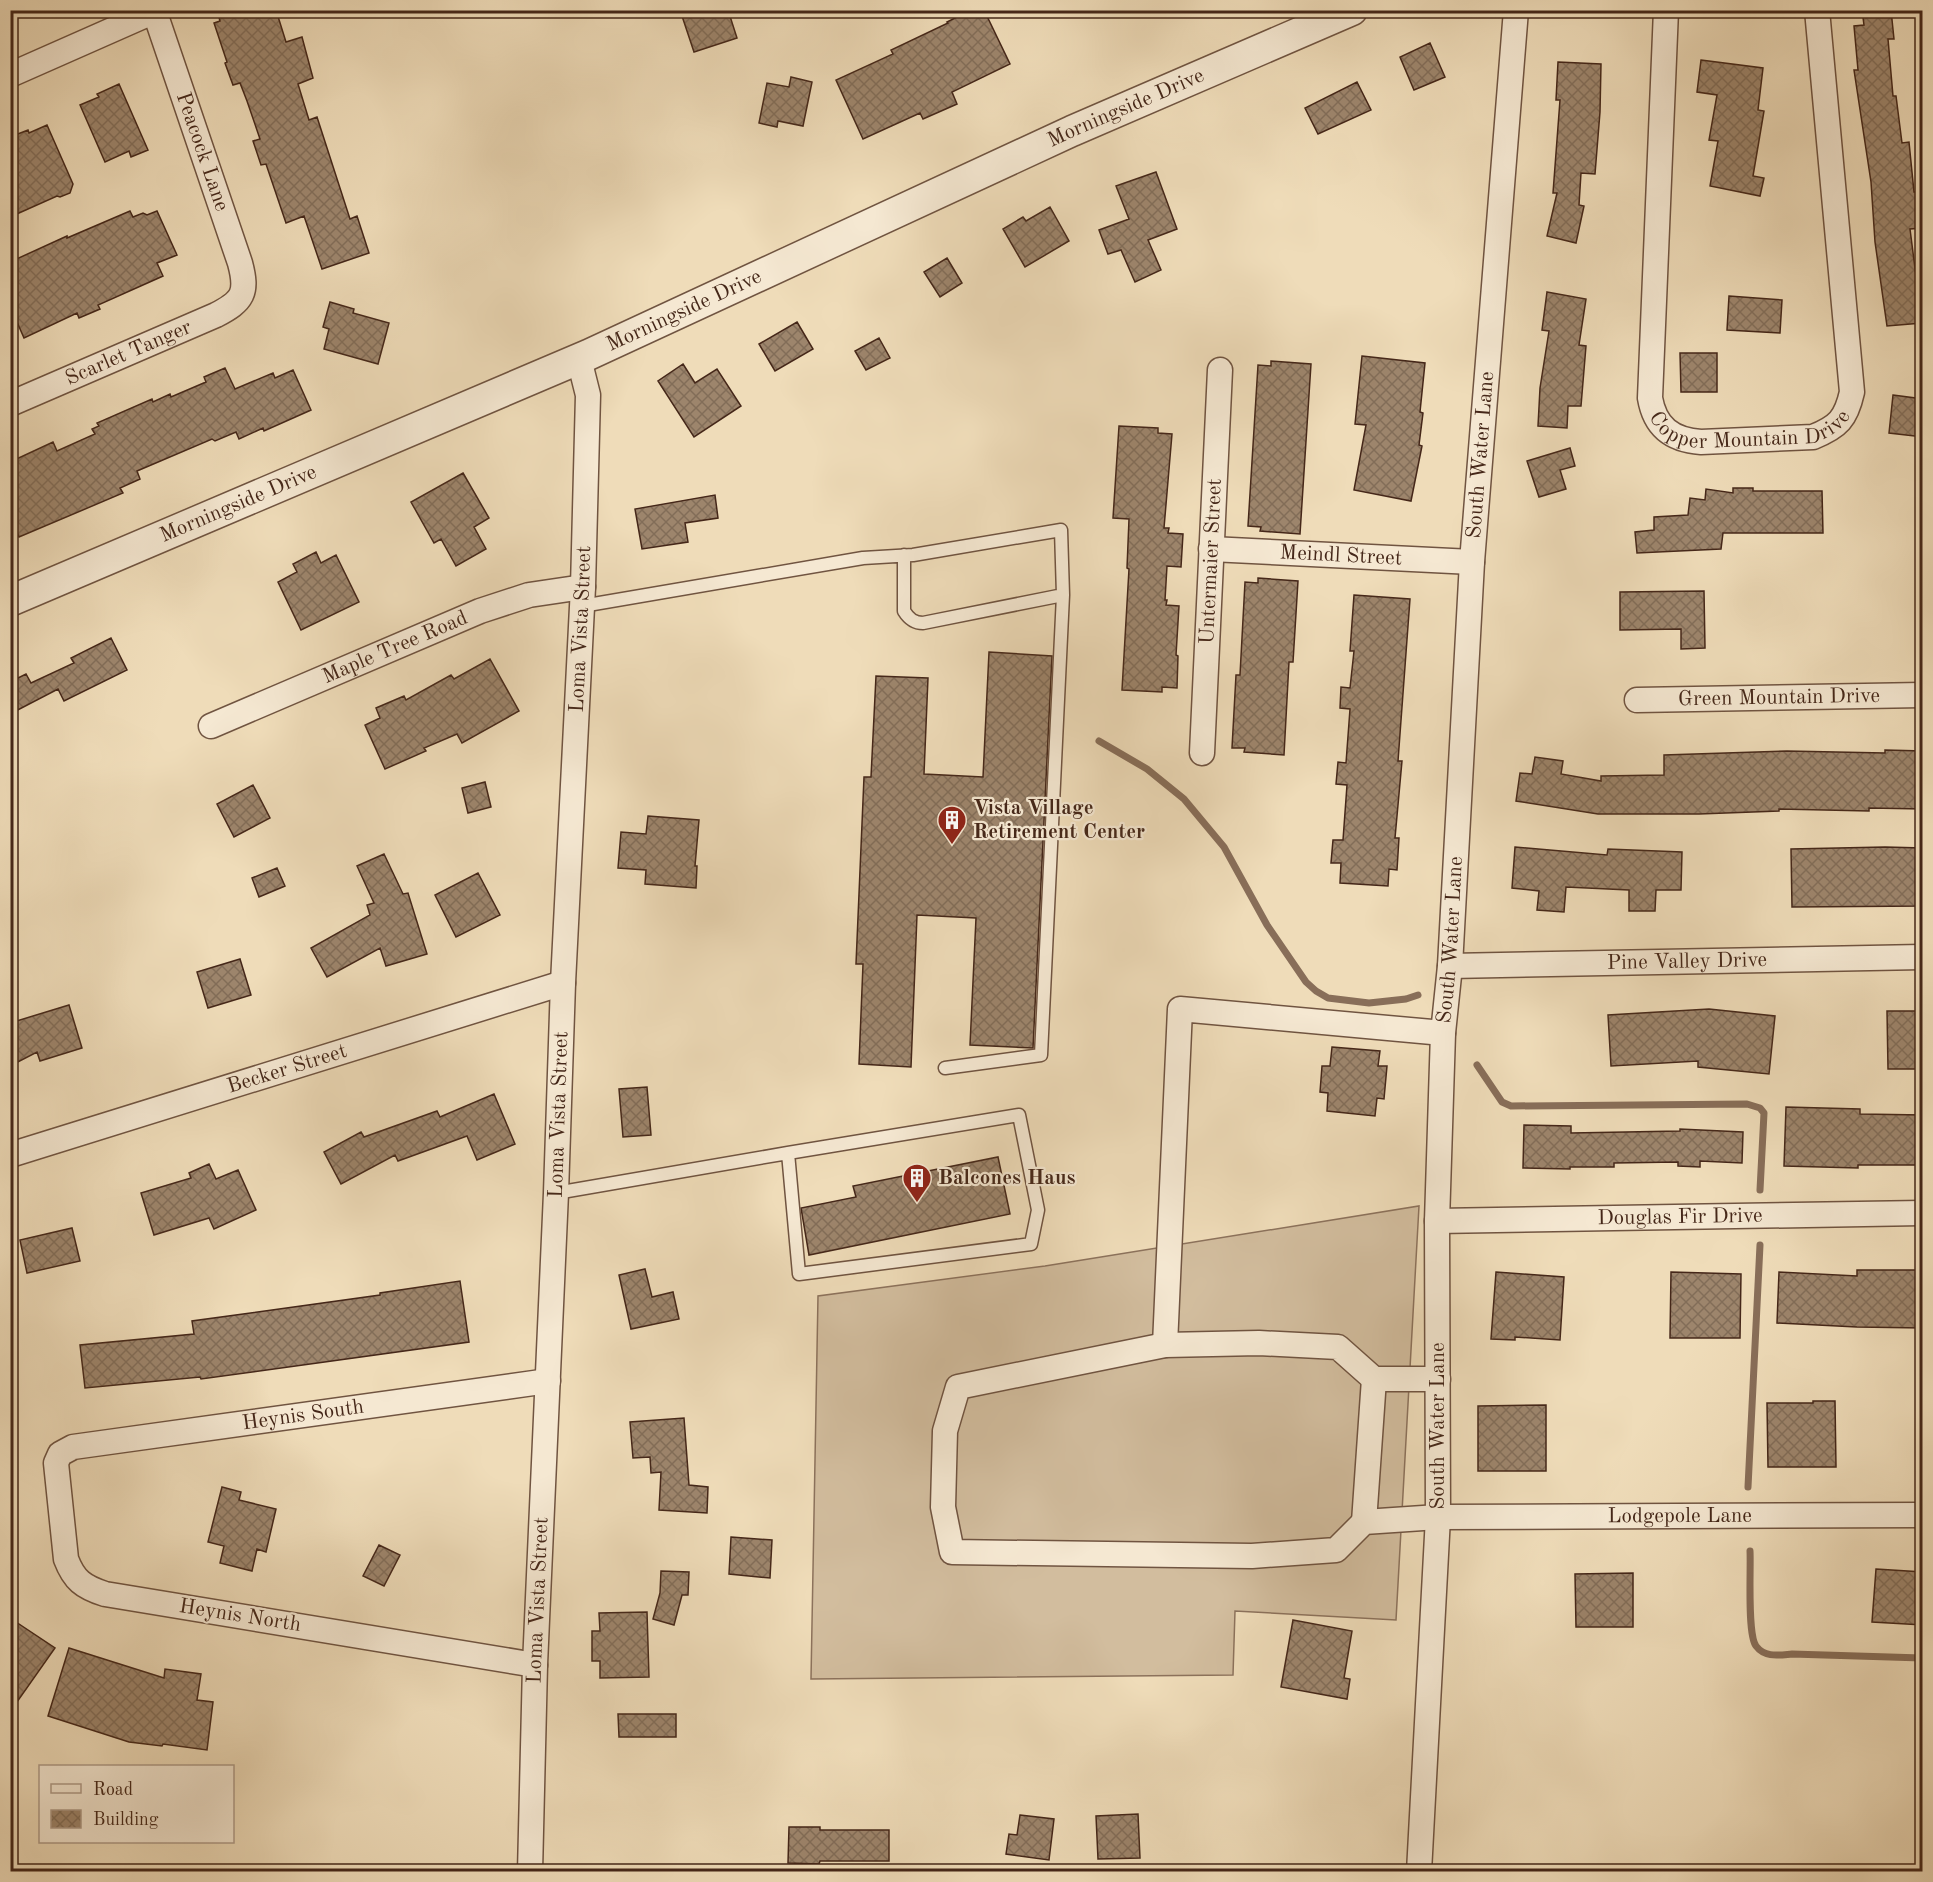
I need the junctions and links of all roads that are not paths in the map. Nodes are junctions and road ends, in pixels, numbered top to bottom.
1 (1352, 10) edge
2 (1516, 10) edge
3 (1666, 10) edge
4 (1817, 10) edge
5 (154, 11) edge
6 (10, 75) edge
7 (242, 295) joint
8 (579, 360) junction
9 (1220, 370) dead end
10 (10, 404) edge
11 (1211, 549) junction
12 (904, 555) junction
13 (1472, 562) junction
14 (1063, 595) junction
15 (583, 596) junction
16 (10, 601) edge
17 (1923, 696) edge
18 (1637, 700) dead end
19 (210, 726) dead end
20 (1202, 753) dead end
21 (1923, 957) edge
22 (1450, 966) junction
23 (563, 982) junction
24 (1443, 1033) junction
25 (945, 1068) dead end
26 (788, 1152) junction
27 (10, 1155) edge
28 (556, 1193) junction
29 (1923, 1213) edge
30 (1437, 1221) junction
31 (1165, 1345) junction
32 (1374, 1379) junction
33 (1438, 1379) junction
34 (548, 1381) junction
35 (60, 1454) joint
36 (1923, 1515) edge
37 (1438, 1517) junction
38 (1364, 1522) junction
39 (535, 1665) junction
40 (530, 1872) edge
41 (1419, 1872) edge

1 - 8 street, Morningside Drive
2 - 13 street, South Water Lane
3 - 4 street, Copper Mountain Drive
5 - 6 street
5 - 7 street, Peacock Lane
7 - 10 street, Scarlet Tanger
8 - 15 street, Loma Vista Street
8 - 16 street, Morningside Drive
9 - 11 street, Untermaier Street
11 - 13 street, Meindl Street
11 - 20 street, Untermaier Street
12 - 14 lane
12 - 14 lane
12 - 15 lane
13 - 22 street, South Water Lane
14 - 25 lane
15 - 19 street, Maple Tree Road
15 - 23 street, Loma Vista Street
17 - 18 street, Green Mountain Drive
21 - 22 street, Pine Valley Drive
22 - 24 street, South Water Lane
23 - 27 street, Becker Street
23 - 28 street, Loma Vista Street
24 - 30 street, South Water Lane
24 - 31 street
26 - 26 lane
26 - 28 lane
28 - 34 street, Loma Vista Street
29 - 30 street, Douglas Fir Drive
30 - 33 street, South Water Lane
31 - 32 street
31 - 38 street
32 - 33 street
32 - 38 street
33 - 37 street, South Water Lane
34 - 35 street, Heynis South
34 - 39 street, Loma Vista Street
35 - 39 street, Heynis North
36 - 37 street, Lodgepole Lane
37 - 38 street, Lodgepole Lane
37 - 41 street, South Water Lane
39 - 40 street, Loma Vista Street

